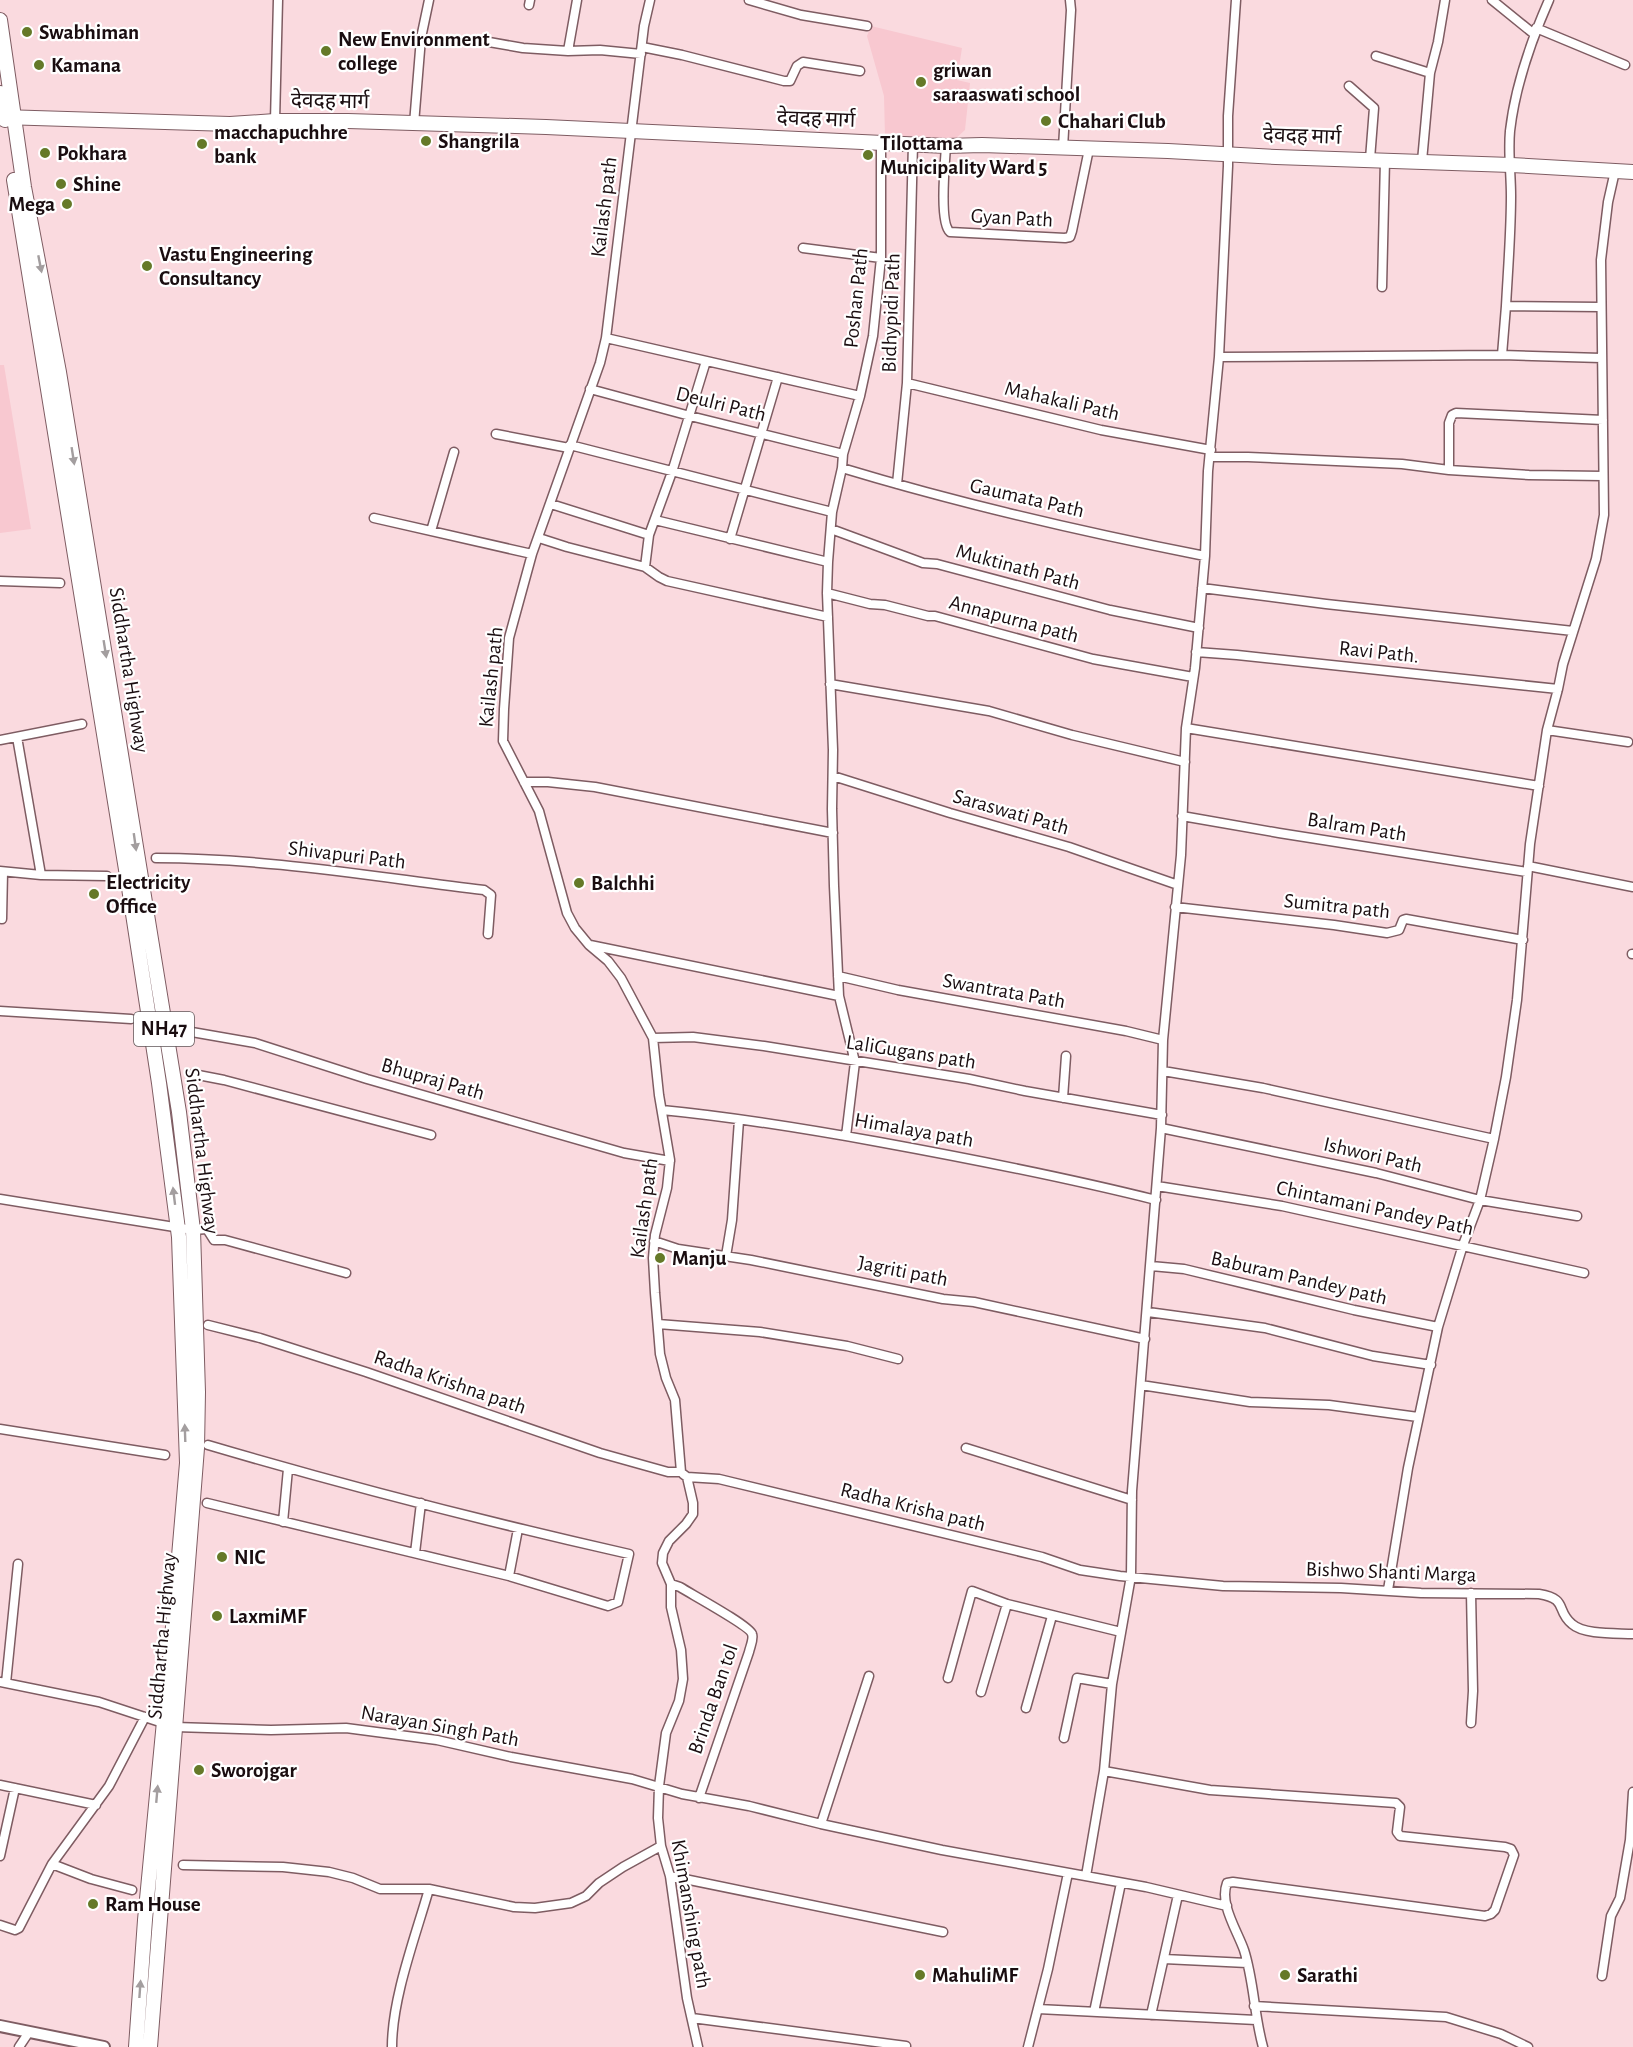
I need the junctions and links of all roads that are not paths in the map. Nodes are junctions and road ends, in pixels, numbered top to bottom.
1 (279, 0) edge
2 (429, 0) edge
3 (577, 0) edge
4 (650, 0) edge
5 (749, 0) edge
6 (1070, 0) edge
7 (1236, 0) edge
8 (1444, 0) edge
9 (1492, 0) edge
10 (1549, 0) edge
11 (0, 20) edge
12 (867, 26) dead end
13 (1535, 31) junction
14 (489, 42) dead end
15 (641, 50) junction
16 (568, 51) junction
17 (1376, 56) dead end
18 (1625, 65) dead end
19 (860, 71) dead end
20 (1430, 73) junction
21 (1349, 86) dead end
22 (0, 93) edge
23 (6, 117) edge
24 (275, 121) junction
25 (414, 124) junction
26 (632, 131) junction
27 (881, 142) junction
28 (913, 143) junction
29 (946, 146) junction
30 (1063, 148) junction
31 (1089, 149) junction
32 (1228, 154) junction
33 (1370, 159) junction
34 (1385, 160) junction
35 (1422, 161) junction
36 (1511, 165) junction
37 (1614, 171) junction
38 (1633, 172) edge
39 (803, 248) dead end
40 (880, 258) junction
41 (1382, 287) dead end
42 (1506, 306) junction
43 (1600, 307) junction
44 (606, 338) junction
45 (1502, 355) junction
46 (1219, 357) junction
47 (1601, 358) junction
48 (706, 361) junction
49 (778, 377) junction
50 (907, 382) junction
51 (590, 389) junction
52 (860, 396) junction
53 (690, 416) junction
54 (1603, 420) junction
55 (762, 433) junction
56 (496, 434) dead end
57 (569, 447) junction
58 (454, 452) dead end
59 (843, 454) junction
60 (1210, 454) junction
61 (842, 468) junction
62 (1449, 470) junction
63 (672, 472) junction
64 (1603, 476) junction
65 (897, 484) junction
66 (745, 491) junction
67 (551, 504) junction
68 (832, 512) junction
69 (374, 518) dead end
70 (655, 520) junction
71 (831, 530) junction
72 (430, 531) junction
73 (649, 535) junction
74 (539, 538) junction
75 (730, 539) junction
76 (532, 554) junction
77 (1205, 556) junction
78 (828, 562) junction
79 (645, 567) junction
80 (0, 581) edge
81 (60, 583) dead end
82 (1202, 588) junction
83 (827, 592) junction
84 (828, 617) junction
85 (1198, 628) junction
86 (1573, 631) junction
87 (1196, 652) junction
88 (1193, 677) junction
89 (830, 684) junction
90 (1558, 688) junction
91 (82, 724) dead end
92 (1186, 728) junction
93 (1547, 730) junction
94 (17, 736) junction
95 (0, 740) edge
96 (1628, 742) dead end
97 (1185, 762) junction
98 (833, 776) junction
99 (524, 782) junction
100 (1539, 786) junction
101 (1182, 816) junction
102 (833, 833) junction
103 (156, 858) dead end
104 (1528, 869) junction
105 (1, 871) edge
106 (41, 875) junction
107 (107, 876) dead end
108 (1178, 885) junction
109 (1633, 887) edge
110 (1175, 908) junction
111 (2, 919) dead end
112 (488, 934) dead end
113 (1523, 939) junction
114 (589, 945) junction
115 (838, 976) junction
116 (839, 996) junction
117 (0, 1011) edge
118 (131, 1019) dead end
119 (186, 1031) dead end
120 (653, 1038) junction
121 (1163, 1040) junction
122 (1066, 1056) dead end
123 (855, 1062) junction
124 (1163, 1071) junction
125 (193, 1074) dead end
126 (1063, 1098) junction
127 (662, 1110) junction
128 (1162, 1115) junction
129 (740, 1120) junction
130 (1161, 1128) junction
131 (431, 1136) dead end
132 (846, 1136) junction
133 (1494, 1139) junction
134 (670, 1161) junction
135 (1157, 1186) junction
136 (0, 1199) edge
137 (1156, 1200) junction
138 (1480, 1200) junction
139 (1577, 1216) dead end
140 (178, 1227) junction
141 (193, 1230) junction
142 (654, 1242) junction
143 (1463, 1245) junction
144 (726, 1256) junction
145 (1151, 1266) junction
146 (1584, 1272) dead end
147 (346, 1273) dead end
148 (1148, 1312) junction
149 (658, 1324) junction
150 (208, 1325) dead end
151 (1438, 1327) junction
152 (1145, 1339) junction
153 (898, 1359) dead end
154 (1431, 1365) junction
155 (1141, 1385) junction
156 (1418, 1417) junction
157 (0, 1429) edge
158 (208, 1445) dead end
159 (966, 1448) dead end
160 (165, 1455) dead end
161 (288, 1469) junction
162 (684, 1475) junction
163 (1132, 1500) junction
164 (207, 1503) dead end
165 (421, 1503) junction
166 (283, 1522) junction
167 (518, 1529) junction
168 (415, 1553) junction
169 (18, 1564) dead end
170 (509, 1576) junction
171 (1131, 1576) junction
172 (671, 1584) junction
173 (1388, 1590) junction
174 (1471, 1593) junction
175 (1007, 1604) junction
176 (1052, 1616) junction
177 (1121, 1632) junction
178 (1633, 1634) edge
179 (869, 1676) dead end
180 (948, 1678) dead end
181 (3, 1682) edge
182 (1112, 1684) junction
183 (981, 1692) dead end
184 (1026, 1708) dead end
185 (145, 1717) junction
186 (1472, 1724) dead end
187 (169, 1725) junction
188 (1064, 1738) dead end
189 (1104, 1771) junction
190 (0, 1785) edge
191 (659, 1786) junction
192 (15, 1788) junction
193 (1633, 1792) edge
194 (699, 1798) junction
195 (96, 1804) junction
196 (821, 1824) junction
197 (661, 1846) junction
198 (0, 1856) edge
199 (52, 1864) junction
200 (183, 1864) dead end
201 (1068, 1873) junction
202 (670, 1876) junction
203 (1086, 1876) junction
204 (1120, 1882) junction
205 (429, 1889) junction
206 (132, 1890) dead end
207 (1178, 1895) junction
208 (1227, 1906) junction
209 (0, 1925) edge
210 (943, 1932) dead end
211 (1164, 1959) junction
212 (1247, 1963) junction
213 (1602, 1976) dead end
214 (1254, 2006) junction
215 (1038, 2009) junction
216 (1094, 2012) junction
217 (1151, 2015) junction
218 (692, 2018) junction
219 (1256, 2020) junction
220 (0, 2026) edge
221 (29, 2032) junction
222 (906, 2046) edge
223 (19, 2047) edge
224 (104, 2047) edge
225 (136, 2047) edge
226 (150, 2047) edge
227 (392, 2047) edge
228 (698, 2047) edge
229 (1028, 2047) edge
230 (1263, 2047) edge
231 (1528, 2047) edge

1 - 24 street
2 - 25 street
3 - 16 street
4 - 15 street, Kailash path
5 - 12 street
6 - 30 street
7 - 32 street
8 - 20 street
9 - 13 street
10 - 13 street
11 - 23 main road, Siddhartha Highway / NH47
13 - 18 street
13 - 36 street
14 - 16 street
15 - 16 street
15 - 19 street
15 - 26 street, Kailash path
17 - 20 street
20 - 35 street
21 - 33 street
22 - 23 main road, Siddhartha Highway / NH47
23 - 24 main road, देवदह मार्ग
140 -> 23 main road, Siddhartha Highway / NH47
23 -> 141 main road, Siddhartha Highway / NH47
24 - 25 main road, देवदह मार्ग
25 - 26 main road, देवदह मार्ग
26 - 27 main road, देवदह मार्ग
26 - 44 street, Kailash path
27 - 28 main road, देवदह मार्ग
27 - 40 street, Poshan Path
28 - 29 main road, देवदह मार्ग
28 - 50 street, Bidhypidi Path
29 - 30 main road, देवदह मार्ग
29 - 31 street, Gyan Path
30 - 31 main road, देवदह मार्ग
31 - 32 main road, देवदह मार्ग
32 - 33 main road, देवदह मार्ग
32 - 46 street
33 - 34 main road, देवदह मार्ग
34 - 35 main road, देवदह मार्ग
34 - 41 street
35 - 36 main road, देवदह मार्ग
36 - 37 main road, देवदह मार्ग
36 - 42 street
37 - 38 main road, देवदह मार्ग
37 - 43 street
39 - 40 street
40 - 52 street, Poshan Path
42 - 43 street
42 - 45 street
43 - 47 street
44 - 48 street
44 - 51 street, Kailash path
45 - 46 street
45 - 47 street
46 - 60 street
47 - 54 street
48 - 49 street
48 - 53 street
49 - 52 street
49 - 55 street
50 - 60 street, Mahakali Path
50 - 65 street, Bidhypidi Path
51 - 53 street, Deulri Path
51 - 57 street, Kailash path
52 - 59 street, Poshan Path
53 - 55 street, Deulri Path
53 - 63 street
54 - 62 street
54 - 64 street
55 - 59 street, Deulri Path
55 - 66 street
56 - 57 street
57 - 63 street
57 - 67 street, Kailash path
58 - 72 street
59 - 61 street, Poshan Path
60 - 62 street, Mahakali Path
60 - 77 street
61 - 65 street, Gaumata Path
61 - 68 street, Poshan Path
62 - 64 street, Mahakali Path
63 - 66 street
63 - 70 street
64 - 86 street
65 - 77 street, Gaumata Path
66 - 68 street
66 - 75 street
67 - 73 street
67 - 74 street, Kailash path
68 - 71 street, Poshan Path
69 - 72 street
70 - 73 street
70 - 75 street
71 - 78 street, Poshan Path
71 - 85 street, Muktinath Path
72 - 76 street
73 - 79 street
74 - 76 street, Kailash path
74 - 79 street
75 - 78 street
76 - 99 street, Kailash path
77 - 82 street
78 - 83 street, Poshan Path
79 - 84 street
80 - 81 street
82 - 85 street
82 - 86 street
83 - 84 street, Poshan Path
83 - 88 street, Annapurna path
84 - 89 street, Poshan Path
85 - 87 street
86 - 90 street
87 - 88 street
87 - 90 street, Ravi Path.
88 - 92 street
89 - 97 street
89 - 98 street, Poshan Path
90 - 93 street
91 - 94 street
92 - 97 street
92 - 100 street
93 - 96 street
93 - 100 street
94 - 95 street
94 - 106 street
97 - 101 street
98 - 102 street, Poshan Path
98 - 108 street, Saraswati Path
99 - 102 street
99 - 114 street, Kailash path
100 - 104 street
101 - 104 street, Balram Path
101 - 108 street
102 - 115 street, Poshan Path
103 - 112 street, Shivapuri Path
104 - 109 street, Balram Path
104 - 113 street
105 - 106 street
105 - 111 street
106 - 107 street
108 - 110 street
110 - 113 street, Sumitra path
110 - 121 street
113 - 133 street
114 - 116 street
114 - 120 street, Kailash path
115 - 116 street, Poshan Path
115 - 121 street, Swantrata Path
116 - 123 street, Poshan Path
117 - 118 street
119 - 134 street, Bhupraj Path
120 - 123 street, LaliGugans path
120 - 127 street, Kailash path
121 - 124 street
122 - 126 street
123 - 126 street, LaliGugans path
123 - 132 street
124 - 128 street
124 - 133 street
125 - 131 street
126 - 128 street, LaliGugans path
127 - 129 street, Himalaya path
127 - 134 street, Kailash path
128 - 130 street
129 - 132 street, Himalaya path
129 - 144 street
130 - 135 street
130 - 138 street, Ishwori Path
132 - 137 street, Himalaya path
133 - 138 street
134 - 142 street, Kailash path
135 - 137 street
135 - 143 street, Chintamani Pandey Path
136 - 140 street
137 - 145 street
138 - 139 street, Ishwori Path
138 - 143 street
140 - 141 street
187 -> 140 main road, Siddhartha Highway / NH47
141 - 147 street
141 - 187 main road, Siddhartha Highway / NH47
142 - 144 street, Jagriti path
142 - 149 street, Kailash path
143 - 146 street, Chintamani Pandey Path
143 - 151 street
144 - 152 street, Jagriti path
145 - 148 street
145 - 151 street, Baburam Pandey path
148 - 152 street
148 - 154 street
149 - 153 street
149 - 162 street, Kailash path
150 - 162 street, Radha Krishna path
151 - 154 street
152 - 155 street
154 - 156 street
155 - 156 street
155 - 163 street
156 - 173 street
157 - 160 street
158 - 161 street
159 - 163 street
161 - 165 street
161 - 166 street
162 - 171 street, Radha Krisha path
162 - 172 street, Kailash path
163 - 171 street
164 - 166 street
165 - 167 street
165 - 168 street
166 - 168 street
167 - 170 street
167 - 170 street
168 - 170 street
169 - 181 street
171 - 173 street, Bishwo Shanti Marga
171 - 177 street
172 - 191 street, Khimanshing path
172 - 194 street, Brinda Ban tol
173 - 174 street, Bishwo Shanti Marga
174 - 178 street, Bishwo Shanti Marga
174 - 186 street
175 - 176 street
175 - 180 street
175 - 183 street
176 - 177 street
176 - 184 street
177 - 182 street
179 - 196 street
181 - 185 street, Narayan Singh Path
182 - 188 street
182 - 189 street
185 - 187 street, Narayan Singh Path
185 - 195 street
187 - 191 street, Narayan Singh Path
225 -> 187 main road, Siddhartha Highway / NH47
187 - 226 main road, Siddhartha Highway / NH47
189 - 203 street
189 - 208 street
190 - 192 street
191 - 194 street, Narayan Singh Path
191 - 197 street, Khimanshing path
192 - 195 street
192 - 198 street
193 - 213 street
194 - 196 street, Narayan Singh Path
195 - 199 street
196 - 201 street, Narayan Singh Path
197 - 202 street, Khimanshing path
197 - 205 street
199 - 206 street
199 - 209 street
200 - 205 street
201 - 203 street, Narayan Singh Path
201 - 215 street
202 - 210 street
202 - 218 street, Khimanshing path
203 - 204 street, Narayan Singh Path
204 - 207 street, Narayan Singh Path
204 - 216 street
205 - 227 street
207 - 208 street, Narayan Singh Path
207 - 211 street
208 - 212 street
211 - 212 street
211 - 217 street
212 - 214 street
214 - 219 street
214 - 231 street
215 - 216 street
215 - 229 street
216 - 217 street
217 - 219 street
218 - 222 street
218 - 228 street, Khimanshing path
219 - 230 street
220 - 221 street
221 - 223 street
221 - 224 street

